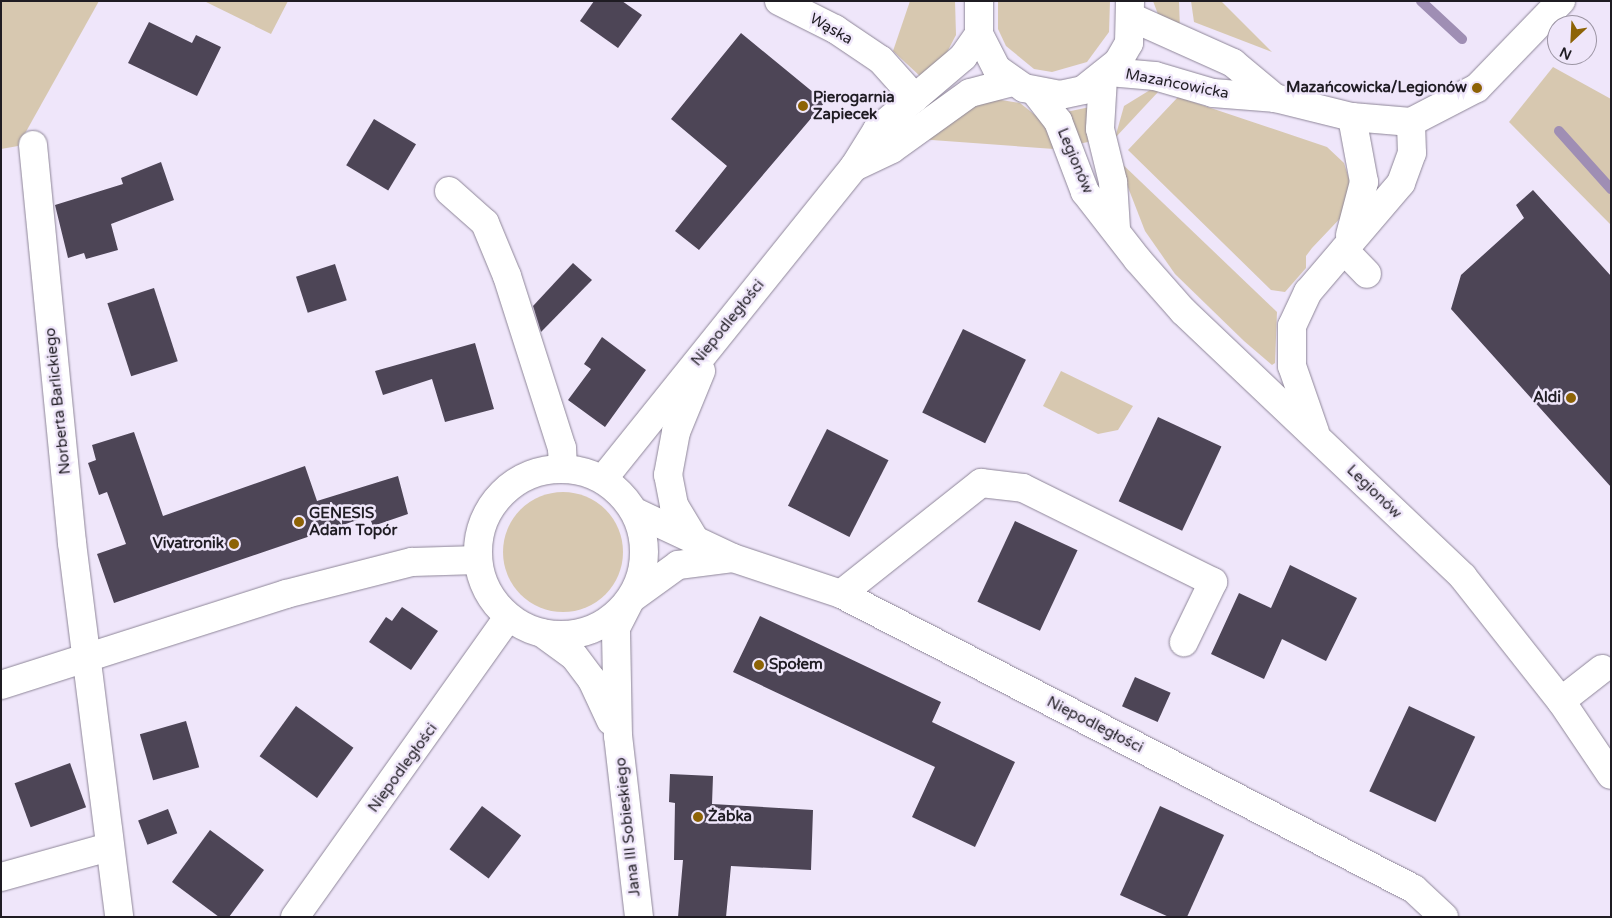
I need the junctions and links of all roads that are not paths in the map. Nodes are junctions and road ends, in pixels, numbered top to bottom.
1 (779, 1) edge
2 (979, 1) edge
3 (1561, 1) edge
4 (1132, 10) edge
5 (979, 34) junction
6 (1106, 75) junction
7 (1012, 82) junction
8 (1036, 93) junction
9 (915, 98) junction
10 (1275, 98) junction
11 (1352, 117) junction
12 (1411, 122) junction
13 (33, 145) dead end
14 (854, 167) junction
15 (449, 191) dead end
16 (1116, 228) junction
17 (1344, 250) junction
18 (1367, 274) dead end
19 (713, 342) junction
20 (1316, 435) junction
21 (563, 470) junction
22 (603, 479) junction
23 (635, 512) junction
24 (695, 540) junction
25 (733, 558) junction
26 (478, 560) junction
27 (841, 594) junction
28 (631, 599) junction
29 (508, 616) junction
30 (542, 633) junction
31 (1184, 642) dead end
32 (89, 657) junction
33 (1602, 669) dead end
34 (1, 685) edge
35 (1561, 701) junction
36 (618, 736) junction
37 (1611, 774) edge
38 (109, 846) junction
39 (1, 877) edge
40 (120, 917) edge
41 (295, 917) edge
42 (639, 917) edge
43 (1444, 917) edge

1 - 9 street, Wąska
2 - 5 street
3 - 12 street
4 - 6 street
4 - 10 street, Mazańcowicka
5 - 7 street
5 - 9 street, Niepodległości
6 - 8 street
6 - 10 street, Mazańcowicka
6 - 16 street, Legionów
7 - 8 street
7 - 14 street, Niepodległości
8 - 16 street, Legionów
9 - 14 street, Niepodległości
10 - 11 street, Mazańcowicka
11 - 12 street, Mazańcowicka
11 - 17 street
12 - 17 street
13 - 32 street, Norberta Barlickiego
14 - 19 street, Niepodległości
15 - 21 street
16 - 20 street, Legionów
17 - 18 street
17 - 20 street
19 - 22 street, Niepodległości
19 - 24 street
20 - 35 street, Legionów
21 - 22 street
21 - 26 street
22 - 23 street
23 - 24 street, Niepodległości
23 - 28 street
24 - 25 street, Niepodległości
25 - 27 street, Niepodległości
25 - 28 street, Niepodległości
26 - 29 street
26 - 32 street
27 - 31 street
27 - 43 street, Niepodległości
28 - 30 street
28 - 36 street, Jana III Sobieskiego
29 - 30 street
29 - 41 street, Niepodległości
30 - 36 street, Jana III Sobieskiego
32 - 34 street
32 - 38 street, Norberta Barlickiego
33 - 35 street
35 - 37 street, Legionów
36 - 42 street, Jana III Sobieskiego
38 - 39 street
38 - 40 street, Norberta Barlickiego

